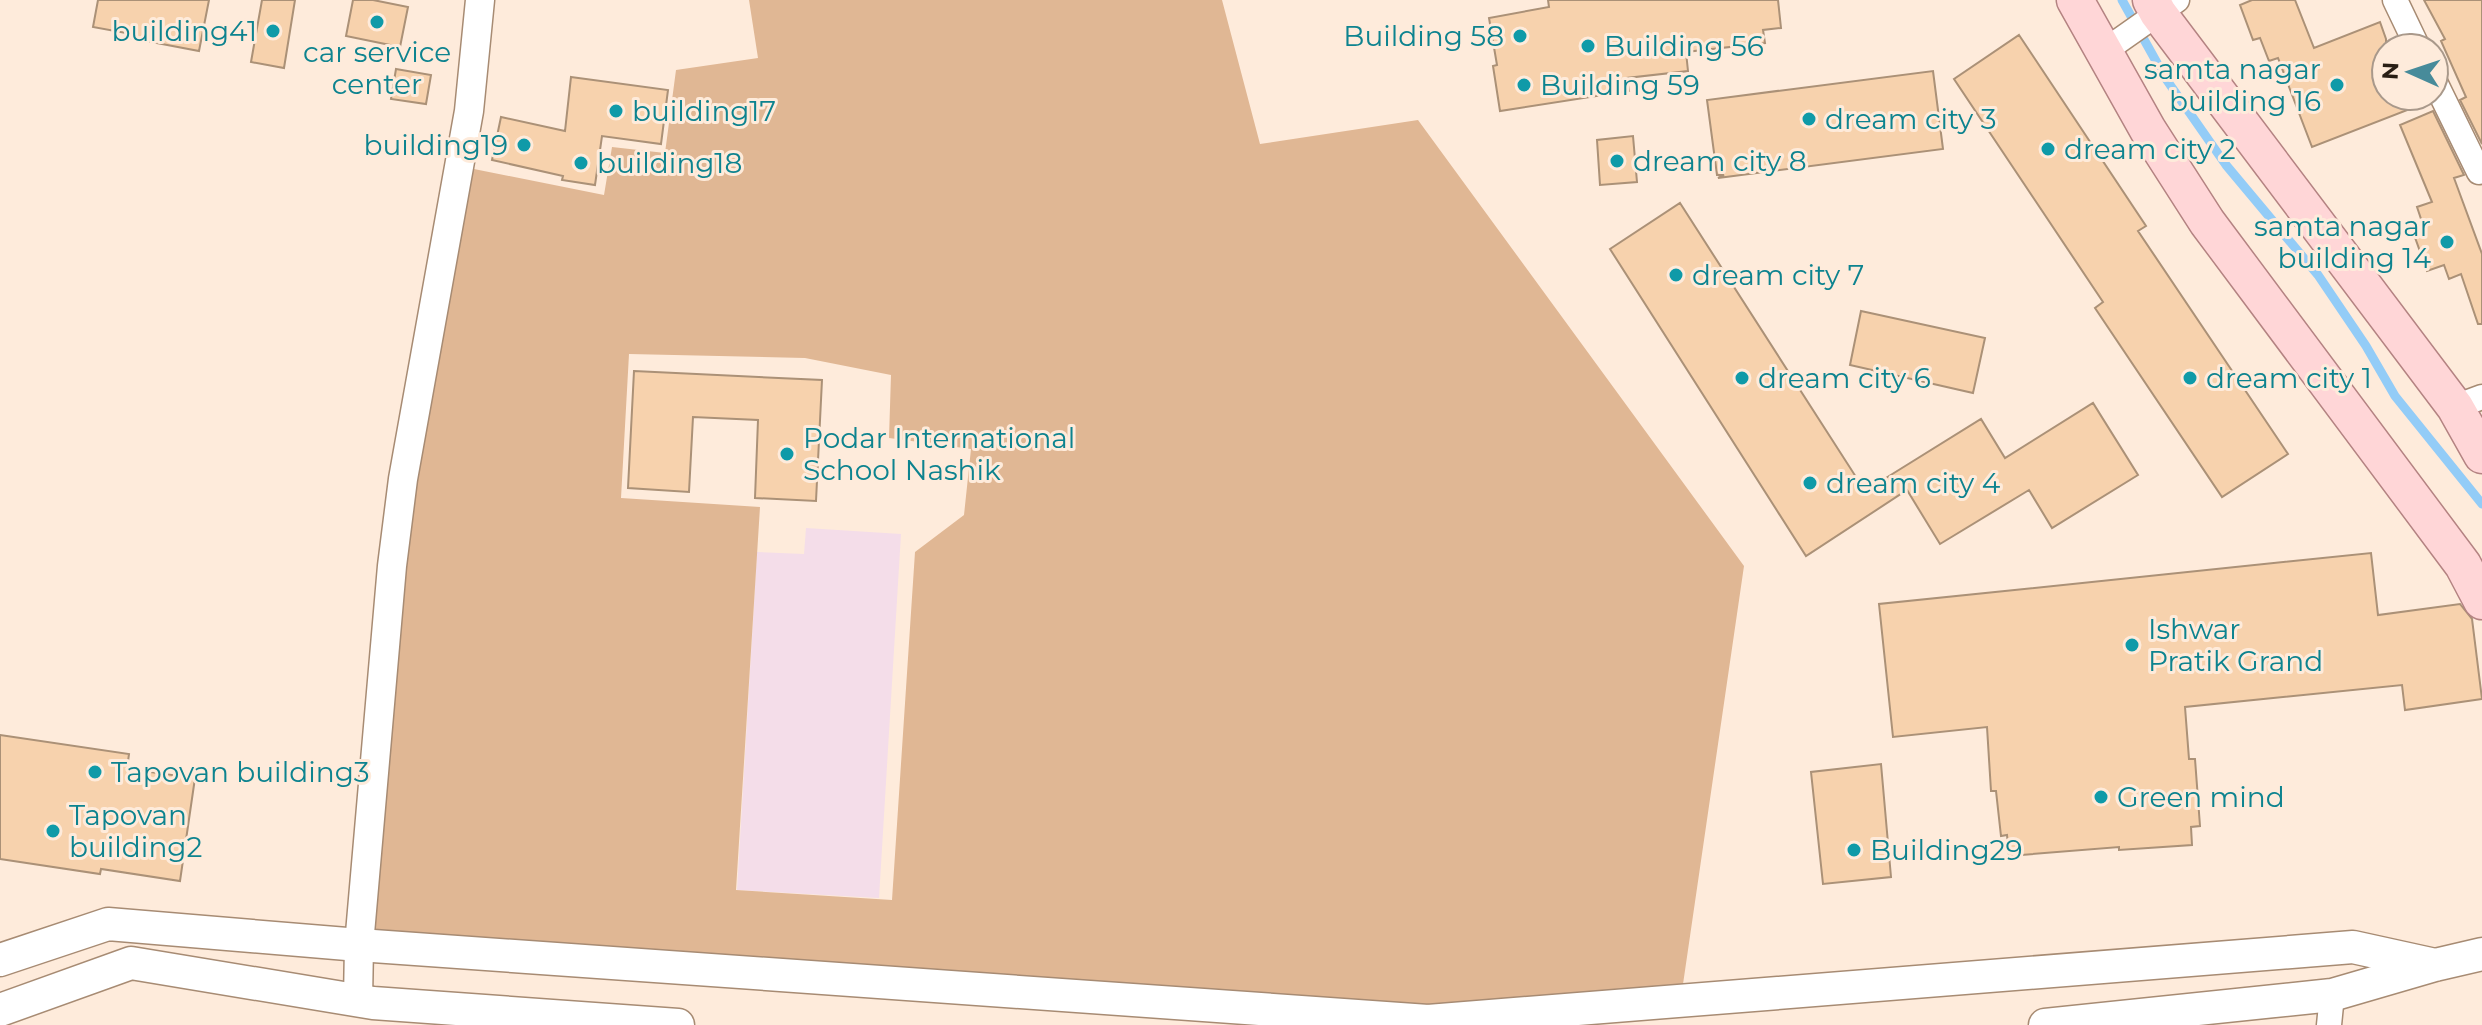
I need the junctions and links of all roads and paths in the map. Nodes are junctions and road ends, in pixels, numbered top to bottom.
1 (480, 0) edge
2 (2075, 0) edge
3 (2395, 0) edge
4 (2160, 7) edge
5 (2410, 32) edge
6 (2112, 45) junction
7 (2450, 112) edge
8 (2482, 171) edge
9 (2468, 402) edge
10 (2482, 455) edge
11 (2482, 601) edge
12 (359, 945) junction
13 (2482, 954) edge
14 (0, 960) edge
15 (2435, 965) junction
16 (358, 1000) junction
17 (0, 1010) edge
18 (2331, 1010) edge
19 (452, 1016) edge
20 (678, 1025) edge
21 (2045, 1025) edge

1 - 12 street
2 - 6 main road
3 - 5 street
4 - 6 street
4 - 9 main road
6 - 11 main road
7 - 8 street
9 - 10 main road
12 - 14 main road
12 - 15 main road
12 - 16 street
13 - 15 main road
15 - 18 main road
16 - 17 main road
16 - 19 main road
18 - 21 main road
19 - 20 main road

